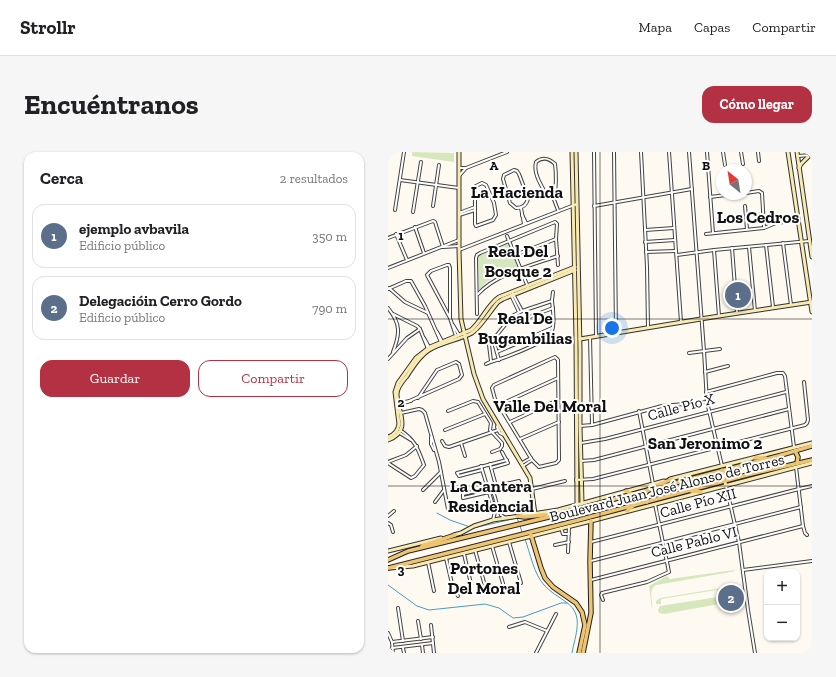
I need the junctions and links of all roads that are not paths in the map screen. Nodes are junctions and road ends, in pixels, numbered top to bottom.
1 (404, 152) edge
2 (459, 152) edge
3 (507, 152) edge
4 (572, 152) edge
5 (576, 152) edge
6 (594, 152) edge
7 (614, 152) edge
8 (641, 152) edge
9 (669, 152) edge
10 (689, 152) edge
11 (707, 152) edge
12 (723, 152) edge
13 (741, 152) edge
14 (758, 152) edge
15 (788, 152) edge
16 (797, 154) edge
17 (811, 155) edge
18 (421, 162) dead end
19 (758, 162) dead end
20 (725, 164) edge
21 (743, 164) dead end
22 (439, 165) dead end
23 (458, 168) junction
24 (466, 168) junction
25 (799, 168) junction
26 (459, 176) junction
27 (400, 180) junction
28 (418, 182) junction
29 (436, 185) junction
30 (459, 188) junction
31 (692, 189) junction
32 (752, 192) edge
33 (672, 193) junction
34 (716, 196) edge
35 (553, 197) junction
36 (710, 197) junction
37 (643, 198) junction
38 (614, 203) junction
39 (577, 204) junction
40 (572, 205) junction
41 (433, 206) dead end
42 (594, 206) junction
43 (745, 206) dead end
44 (474, 208) junction
45 (520, 208) junction
46 (395, 210) dead end
47 (558, 210) junction
48 (414, 212) dead end
49 (459, 214) junction
50 (799, 220) junction
51 (525, 223) junction
52 (414, 227) junction
53 (674, 228) junction
54 (764, 228) junction
55 (747, 229) junction
56 (645, 230) junction
57 (713, 233) junction
58 (396, 234) junction
59 (706, 234) dead end
60 (507, 236) dead end
61 (388, 238) edge
62 (556, 239) junction
63 (459, 240) junction
64 (675, 240) junction
65 (510, 241) junction
66 (809, 241) junction
67 (645, 242) junction
68 (802, 242) junction
69 (783, 243) junction
70 (766, 245) junction
71 (441, 247) junction
72 (749, 247) junction
73 (459, 248) junction
74 (732, 248) junction
75 (714, 250) junction
76 (676, 251) junction
77 (646, 252) junction
78 (696, 252) junction
79 (424, 253) junction
80 (515, 255) junction
81 (676, 255) junction
82 (558, 256) junction
83 (812, 257) edge
84 (406, 260) junction
85 (558, 265) dead end
86 (578, 267) junction
87 (388, 268) edge
88 (574, 269) junction
89 (521, 270) junction
90 (567, 273) junction
91 (558, 275) junction
92 (574, 277) junction
93 (528, 286) junction
94 (389, 288) edge
95 (553, 292) dead end
96 (511, 293) junction
97 (478, 295) junction
98 (552, 301) junction
99 (811, 302) edge
100 (791, 305) junction
101 (388, 308) edge
102 (553, 308) junction
103 (773, 308) junction
104 (755, 311) junction
105 (520, 312) junction
106 (812, 312) edge
107 (737, 313) junction
108 (393, 314) junction
109 (428, 314) junction
110 (478, 314) dead end
111 (719, 316) junction
112 (450, 318) junction
113 (701, 319) junction
114 (508, 320) junction
115 (681, 322) junction
116 (552, 328) junction
117 (648, 328) junction
118 (420, 329) junction
119 (616, 333) junction
120 (465, 334) junction
121 (596, 336) junction
122 (458, 337) junction
123 (590, 337) junction
124 (493, 339) junction
125 (578, 339) junction
126 (442, 343) junction
127 (429, 348) junction
128 (720, 349) dead end
129 (704, 351) junction
130 (393, 352) junction
131 (497, 352) junction
132 (689, 353) dead end
133 (388, 359) edge
134 (499, 360) junction
135 (490, 361) junction
136 (486, 364) dead end
137 (728, 366) dead end
138 (705, 372) junction
139 (558, 378) junction
140 (804, 382) dead end
141 (706, 392) junction
142 (786, 392) junction
143 (418, 398) junction
144 (558, 400) junction
145 (707, 402) junction
146 (397, 404) junction
147 (499, 405) junction
148 (789, 409) junction
149 (448, 411) dead end
150 (639, 411) junction
151 (709, 411) junction
152 (400, 414) junction
153 (485, 414) junction
154 (510, 422) junction
155 (559, 422) junction
156 (498, 424) junction
157 (592, 424) junction
158 (575, 426) junction
159 (580, 426) junction
160 (791, 428) junction
161 (642, 429) junction
162 (713, 429) junction
163 (445, 430) dead end
164 (498, 430) junction
165 (398, 431) junction
166 (492, 433) junction
167 (504, 434) junction
168 (388, 438) edge
169 (520, 439) junction
170 (442, 441) dead end
171 (812, 442) edge
172 (462, 443) junction
173 (581, 443) junction
174 (417, 446) junction
175 (645, 446) junction
176 (812, 446) edge
177 (718, 447) junction
178 (794, 449) junction
179 (492, 452) dead end
180 (502, 452) dead end
181 (465, 456) dead end
182 (755, 458) junction
183 (771, 458) junction
184 (532, 459) junction
185 (507, 460) junction
186 (581, 461) junction
187 (388, 462) edge
188 (811, 462) edge
189 (490, 464) junction
190 (522, 465) junction
191 (649, 465) junction
192 (797, 465) junction
193 (481, 466) junction
194 (491, 468) junction
195 (722, 468) junction
196 (482, 470) junction
197 (441, 472) junction
198 (672, 479) junction
199 (576, 480) junction
200 (581, 480) junction
201 (565, 481) dead end
202 (725, 481) junction
203 (653, 484) junction
204 (496, 486) junction
205 (726, 486) junction
206 (812, 486) edge
207 (487, 488) junction
208 (532, 489) junction
209 (799, 489) junction
210 (423, 490) dead end
211 (444, 490) junction
212 (647, 490) junction
213 (494, 491) junction
214 (626, 491) junction
215 (686, 491) junction
216 (489, 492) junction
217 (682, 492) junction
218 (701, 492) junction
219 (632, 494) junction
220 (674, 499) junction
221 (435, 502) dead end
222 (647, 502) junction
223 (582, 503) junction
224 (577, 504) junction
225 (655, 504) junction
226 (634, 505) junction
227 (730, 507) junction
228 (801, 507) junction
229 (448, 509) dead end
230 (394, 511) dead end
231 (627, 511) junction
232 (535, 514) junction
233 (558, 515) junction
234 (388, 516) edge
235 (517, 516) junction
236 (504, 518) junction
237 (493, 520) junction
238 (591, 521) junction
239 (388, 523) edge
240 (734, 524) junction
241 (660, 525) junction
242 (569, 526) junction
243 (803, 526) junction
244 (561, 528) junction
245 (392, 532) dead end
246 (531, 534) junction
247 (569, 534) junction
248 (807, 534) dead end
249 (455, 535) junction
250 (520, 536) junction
251 (509, 541) junction
252 (569, 542) junction
253 (739, 542) junction
254 (590, 543) junction
255 (664, 543) junction
256 (492, 545) junction
257 (555, 546) dead end
258 (418, 548) junction
259 (475, 549) junction
260 (388, 551) edge
261 (464, 552) junction
262 (568, 552) dead end
263 (446, 557) junction
264 (388, 560) edge
265 (590, 561) junction
266 (667, 561) junction
267 (812, 561) edge
268 (428, 562) junction
269 (388, 568) edge
270 (743, 570) junction
271 (590, 580) junction
272 (521, 583) dead end
273 (471, 584) dead end
274 (504, 587) dead end
275 (434, 591) dead end
276 (487, 593) dead end
277 (458, 596) dead end
278 (604, 600) dead end
279 (398, 608) dead end
280 (556, 614) dead end
281 (418, 621) dead end
282 (431, 625) dead end
283 (509, 627) dead end
284 (547, 631) junction
285 (388, 633) edge
286 (433, 637) junction
287 (421, 639) junction
288 (403, 641) junction
289 (392, 642) junction
290 (433, 643) junction
291 (422, 645) junction
292 (392, 648) junction
293 (403, 648) junction
294 (581, 652) edge
295 (393, 653) edge
296 (404, 653) edge
297 (423, 653) edge
298 (434, 653) edge
299 (536, 653) edge
300 (755, 653) edge

1 - 27 street
2 - 23 street
3 - 24 street
4 - 40 street
5 - 39 street
6 - 42 street
7 - 38 street
8 - 37 street
9 - 33 street
10 - 31 street
11 - 36 street
12 - 20 street
13 - 21 street
14 - 19 street
15 - 50 street
16 - 17 street
16 - 25 street
17 - 25 street
18 - 28 street
22 - 29 street
23 - 24 street
23 - 26 street
24 - 26 street
25 - 66 street
26 - 30 street
27 - 28 street
27 - 46 street
28 - 29 street
28 - 48 street
29 - 30 street
29 - 41 street
30 - 49 street
31 - 33 street
31 - 78 street
32 - 54 street
33 - 37 street
33 - 53 street
34 - 36 street
35 - 35 street
35 - 47 street
36 - 57 street
37 - 38 street
37 - 56 street
38 - 42 street
38 - 119 street
39 - 40 street
39 - 86 street
40 - 47 street
40 - 88 street
42 - 121 street
43 - 55 street
44 - 44 street
44 - 49 street
45 - 45 street
45 - 51 street
47 - 51 street
49 - 63 street
50 - 54 street
50 - 68 street
51 - 73 street
52 - 58 street
52 - 71 street
52 - 79 street
53 - 56 street
53 - 64 street
54 - 55 street
55 - 57 street
56 - 67 street
57 - 59 street
58 - 61 street
58 - 84 street
60 - 65 street
62 - 65 street
62 - 80 street
62 - 82 street
63 - 71 street
63 - 73 street
64 - 67 street
64 - 76 street
65 - 80 street
65 - 97 street
66 - 68 street
66 - 83 street
67 - 77 street
68 - 69 street
68 - 99 street
69 - 70 street
69 - 100 street
70 - 72 street
70 - 103 street
71 - 73 street
71 - 79 street
72 - 74 street
72 - 104 street
73 - 120 street
74 - 75 street
74 - 107 street
75 - 78 street
75 - 111 street
76 - 77 street
76 - 81 street
77 - 117 street
78 - 81 street
78 - 113 street
79 - 84 street
80 - 89 street
81 - 115 street
82 - 85 street
82 - 89 street
84 - 87 street
86 - 88 street
86 - 125 street
88 - 90 street
88 - 91 street
88 - 92 street
89 - 93 street
89 - 97 street
90 - 91 street
90 - 92 street
91 - 93 street
92 - 125 street
93 - 96 street
94 - 109 street
94 - 109 street
95 - 98 street
96 - 105 street
96 - 120 street
97 - 110 street
98 - 102 street
98 - 105 street
99 - 100 street
99 - 106 street
100 - 103 street
101 - 108 street
102 - 114 street
102 - 116 street
103 - 104 street
104 - 107 street
105 - 114 street
107 - 111 street
108 - 118 street
108 - 130 street
109 - 126 street
111 - 113 street
112 - 112 street
112 - 122 street
113 - 115 street
113 - 129 street
114 - 124 street
115 - 117 street
116 - 131 street
116 - 134 street
117 - 119 street
118 - 127 street
118 - 130 street
119 - 121 street
120 - 122 street
120 - 156 street
121 - 123 street
122 - 126 street
123 - 125 street
123 - 157 street
124 - 131 street
124 - 135 street
125 - 158 street
125 - 159 street
126 - 127 street
127 - 146 street
128 - 129 street
129 - 132 street
129 - 138 street
130 - 133 street
131 - 134 street
134 - 135 street
135 - 136 street
137 - 138 street
138 - 141 street
139 - 144 street
139 - 147 street
139 - 147 street
140 - 160 street
141 - 142 street
141 - 145 street
142 - 148 street
142 - 151 street, Calle Pío X
143 - 143 street
143 - 146 street
144 - 154 street
144 - 155 street
145 - 150 street
145 - 151 street
146 - 152 street
147 - 154 street
148 - 160 street
148 - 162 street
149 - 153 street
150 - 157 street
150 - 161 street
151 - 161 street, Calle Pío X
151 - 162 street
152 - 165 street
152 - 197 street
153 - 163 street
153 - 166 street
154 - 169 street
155 - 169 street
155 - 184 street
156 - 164 street
156 - 167 street
157 - 159 street
158 - 159 street
158 - 199 street
159 - 173 street
160 - 177 street
160 - 178 street
161 - 173 street, Calle Pío X
161 - 175 street
162 - 175 street
162 - 177 street
164 - 166 street
164 - 167 street
165 - 168 street
165 - 174 street
166 - 172 street
166 - 179 street
167 - 190 street
169 - 184 street
170 - 172 street
171 - 178 street, Boulevard Juan José Alonso de Torres
172 - 181 street
173 - 186 street
174 - 187 street
174 - 187 street
175 - 186 street
175 - 191 street
176 - 178 main road, Boulevard Juan José Alonso de Torres
177 - 191 street
177 - 195 street
178 - 182 street, Boulevard Juan José Alonso de Torres
178 - 183 main road, Boulevard Juan José Alonso de Torres
178 - 192 main road
180 - 185 street
182 - 183 main road
182 - 195 street, Boulevard Juan José Alonso de Torres
183 - 195 main road, Boulevard Juan José Alonso de Torres
184 - 190 street
185 - 189 street
185 - 194 street
186 - 200 street
188 - 192 main road, Boulevard Juan José Alonso de Torres
189 - 193 street
189 - 194 street
190 - 208 street
191 - 200 street
191 - 203 street
192 - 202 main road, Boulevard Juan José Alonso de Torres
192 - 205 street, Boulevard Juan José Alonso de Torres
192 - 209 street
193 - 196 street
193 - 196 street
194 - 204 street
195 - 198 street, Boulevard Juan José Alonso de Torres
195 - 202 street
195 - 212 main road, Boulevard Juan José Alonso de Torres
196 - 207 street
197 - 210 street
197 - 211 street
198 - 203 street, Boulevard Juan José Alonso de Torres
198 - 212 main road
199 - 200 street
199 - 224 street
200 - 223 street
201 - 208 street
202 - 205 street
202 - 215 main road, Boulevard Juan José Alonso de Torres
203 - 214 street, Boulevard Juan José Alonso de Torres
204 - 207 street
204 - 213 street
204 - 213 street
205 - 218 street, Boulevard Juan José Alonso de Torres
205 - 227 street
206 - 209 street, Calle Pío XII
207 - 216 street
207 - 216 street
208 - 232 street
209 - 227 street, Calle Pío XII
209 - 228 street
211 - 221 street
211 - 229 street
212 - 219 main road, Boulevard Juan José Alonso de Torres
212 - 222 main road
213 - 216 street
213 - 236 street
214 - 219 main road
214 - 223 street, Boulevard Juan José Alonso de Torres
215 - 217 main road, Boulevard Juan José Alonso de Torres
215 - 218 main road
216 - 237 street
217 - 220 main road
217 - 222 main road, Boulevard Juan José Alonso de Torres
218 - 220 street, Boulevard Juan José Alonso de Torres
219 - 226 main road
219 - 233 main road, Boulevard Juan José Alonso de Torres
220 - 225 street, Boulevard Juan José Alonso de Torres
222 - 226 main road, Boulevard Juan José Alonso de Torres
223 - 224 street, Boulevard Juan José Alonso de Torres
224 - 232 street, Boulevard Juan José Alonso de Torres
225 - 231 street, Boulevard Juan José Alonso de Torres
225 - 241 street
226 - 231 main road
226 - 246 main road, Boulevard Juan José Alonso de Torres
227 - 240 street
227 - 241 street, Calle Pío XII
228 - 240 street
228 - 243 street
230 - 234 street
231 - 238 street, Boulevard Juan José Alonso de Torres
232 - 235 street, Boulevard Juan José Alonso de Torres
233 - 235 main road
233 - 258 main road, Boulevard Juan José Alonso de Torres
235 - 236 street, Boulevard Juan José Alonso de Torres
236 - 237 street, Boulevard Juan José Alonso de Torres
237 - 249 street, Boulevard Juan José Alonso de Torres
238 - 242 street, Boulevard Juan José Alonso de Torres
238 - 254 main road
239 - 245 street
240 - 253 street
240 - 255 street
241 - 254 street, Calle Pío XII
241 - 255 street
242 - 244 street, Boulevard Juan José Alonso de Torres
242 - 247 street
243 - 248 street
243 - 253 street, Calle Pablo VI
244 - 246 street, Boulevard Juan José Alonso de Torres
244 - 247 street
246 - 250 main road, Boulevard Juan José Alonso de Torres
246 - 294 main road
247 - 252 street
249 - 258 main road
249 - 260 street, Boulevard Juan José Alonso de Torres
250 - 251 street, Boulevard Juan José Alonso de Torres
250 - 269 main road, Boulevard Juan José Alonso de Torres
251 - 256 street, Boulevard Juan José Alonso de Torres
251 - 272 street
252 - 257 street
252 - 262 street
253 - 266 street, Calle Pablo VI
253 - 270 street
254 - 265 main road
255 - 265 street
255 - 266 street
256 - 259 street, Boulevard Juan José Alonso de Torres
256 - 274 street
258 - 264 main road, Boulevard Juan José Alonso de Torres
259 - 261 street, Boulevard Juan José Alonso de Torres
259 - 276 street
261 - 263 street, Boulevard Juan José Alonso de Torres
261 - 273 street
263 - 268 street, Boulevard Juan José Alonso de Torres
263 - 277 street
265 - 271 main road
266 - 271 street, Calle Pablo VI
266 - 278 street
267 - 270 street
268 - 269 street, Boulevard Juan José Alonso de Torres
268 - 275 street
270 - 300 street
271 - 294 main road
279 - 288 street
280 - 284 street
281 - 287 street
282 - 286 street
283 - 284 street
284 - 299 street
285 - 289 street
286 - 287 street
286 - 290 street
287 - 288 street
288 - 289 street
289 - 292 street
290 - 291 street
290 - 298 street
291 - 293 street
291 - 297 street
292 - 293 street
292 - 295 street
293 - 296 street

